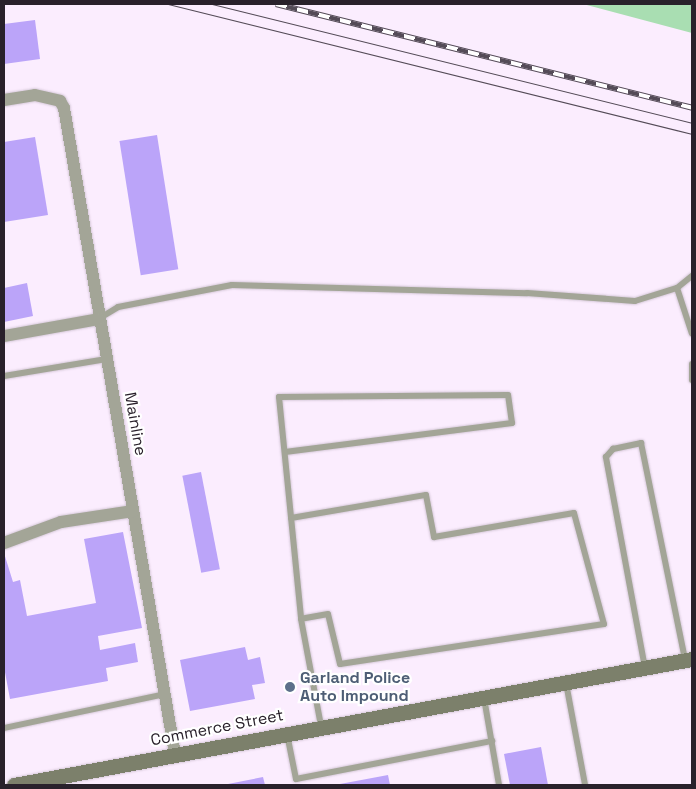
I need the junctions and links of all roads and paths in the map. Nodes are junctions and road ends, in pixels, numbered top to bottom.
1 (4, 100) edge
2 (692, 276) edge
3 (677, 288) junction
4 (99, 319) junction
5 (692, 334) edge
6 (4, 336) edge
7 (107, 359) junction
8 (692, 364) edge
9 (4, 376) edge
10 (692, 380) edge
11 (285, 452) junction
12 (133, 511) junction
13 (291, 518) junction
14 (4, 543) edge
15 (301, 619) junction
16 (689, 660) edge
17 (645, 668) junction
18 (566, 682) junction
19 (165, 694) junction
20 (484, 697) junction
21 (321, 726) junction
22 (4, 728) edge
23 (287, 733) junction
24 (492, 741) junction
25 (175, 754) junction
26 (14, 785) edge
27 (499, 785) edge
28 (585, 785) edge

1 - 4 street, Mainline
2 - 3 lane
3 - 4 lane
3 - 5 lane
4 - 6 street
4 - 7 street, Mainline
7 - 9 lane
7 - 12 street, Mainline
8 - 10 lane
11 - 11 lane
11 - 13 lane
12 - 14 street
12 - 19 street, Mainline
13 - 15 lane
13 - 15 lane
15 - 21 lane
16 - 17 street, Commerce Street
16 - 17 lane
17 - 18 street, Commerce Street
18 - 20 street, Commerce Street
18 - 28 lane
19 - 22 lane
19 - 25 street, Mainline
20 - 21 street, Commerce Street
20 - 24 lane
21 - 23 street, Commerce Street
23 - 24 lane
23 - 25 street, Commerce Street
24 - 27 lane
25 - 26 street, Commerce Street

